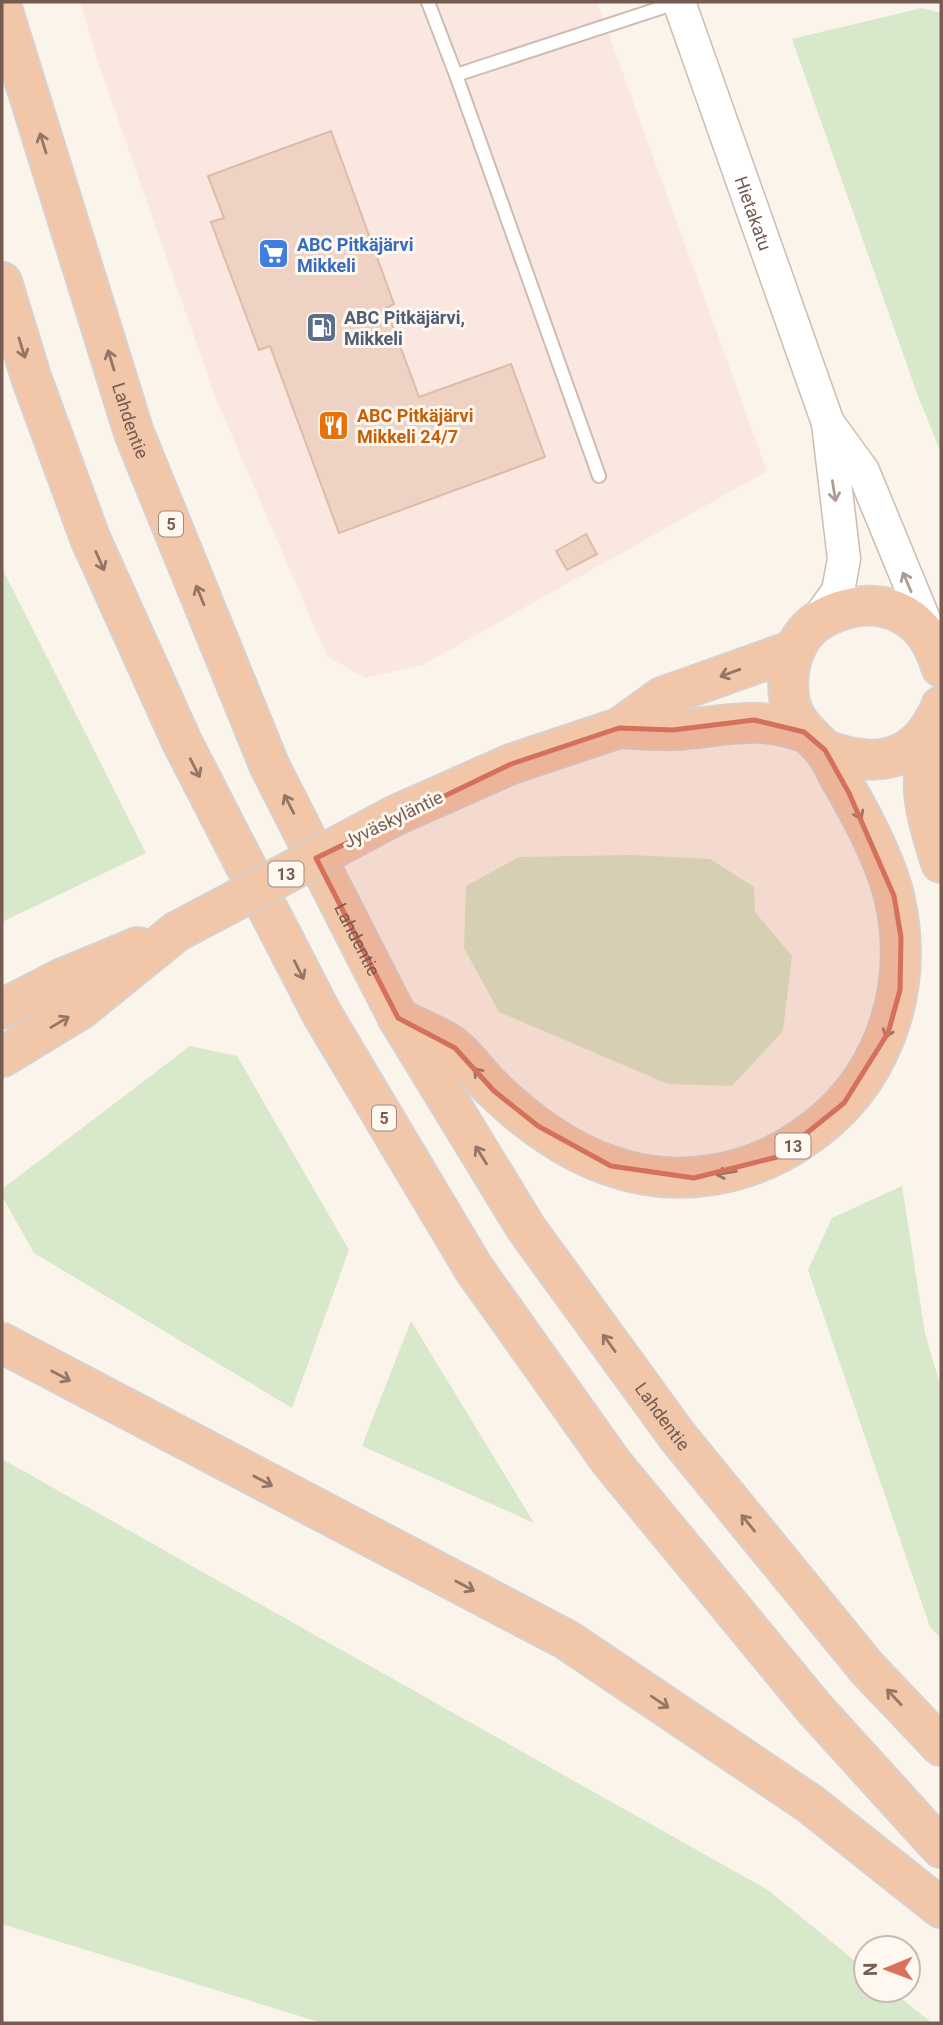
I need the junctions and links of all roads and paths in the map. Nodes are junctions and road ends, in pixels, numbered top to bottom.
1 (428, 2) edge
2 (680, 2) edge
3 (2, 8) edge
4 (456, 75) junction
5 (2, 282) edge
6 (828, 423) junction
7 (598, 476) dead end
8 (804, 637) junction
9 (938, 655) edge
10 (941, 706) edge
11 (619, 728) junction
12 (814, 741) junction
13 (941, 863) edge
14 (176, 932) junction
15 (2, 1009) edge
16 (398, 1018) junction
17 (2, 1057) edge
18 (2, 1343) edge
19 (941, 1746) edge
20 (941, 1848) edge
21 (941, 1908) edge

1 - 4 lane
2 - 4 lane
2 - 6 street, Hietakatu
16 -> 3 highway, Lahdentie / 5
4 - 7 lane
5 -> 20 highway, 5
6 -> 8 street, Hietakatu
9 -> 6 street, Hietakatu
8 - 9 highway, Jyväskyläntie
8 -> 11 highway, Jyväskyläntie / 13
8 - 12 highway
10 - 12 highway, Jyväskyläntie
10 - 13 highway
11 - 12 highway, Jyväskyläntie / 13
11 - 14 highway, Jyväskyläntie / 13, bridge
12 -> 16 highway, 13
14 - 15 highway, Jyväskyläntie / 13
17 -> 14 highway, Jyväskyläntie / 13
19 -> 16 highway, Lahdentie / 5
18 -> 21 highway

